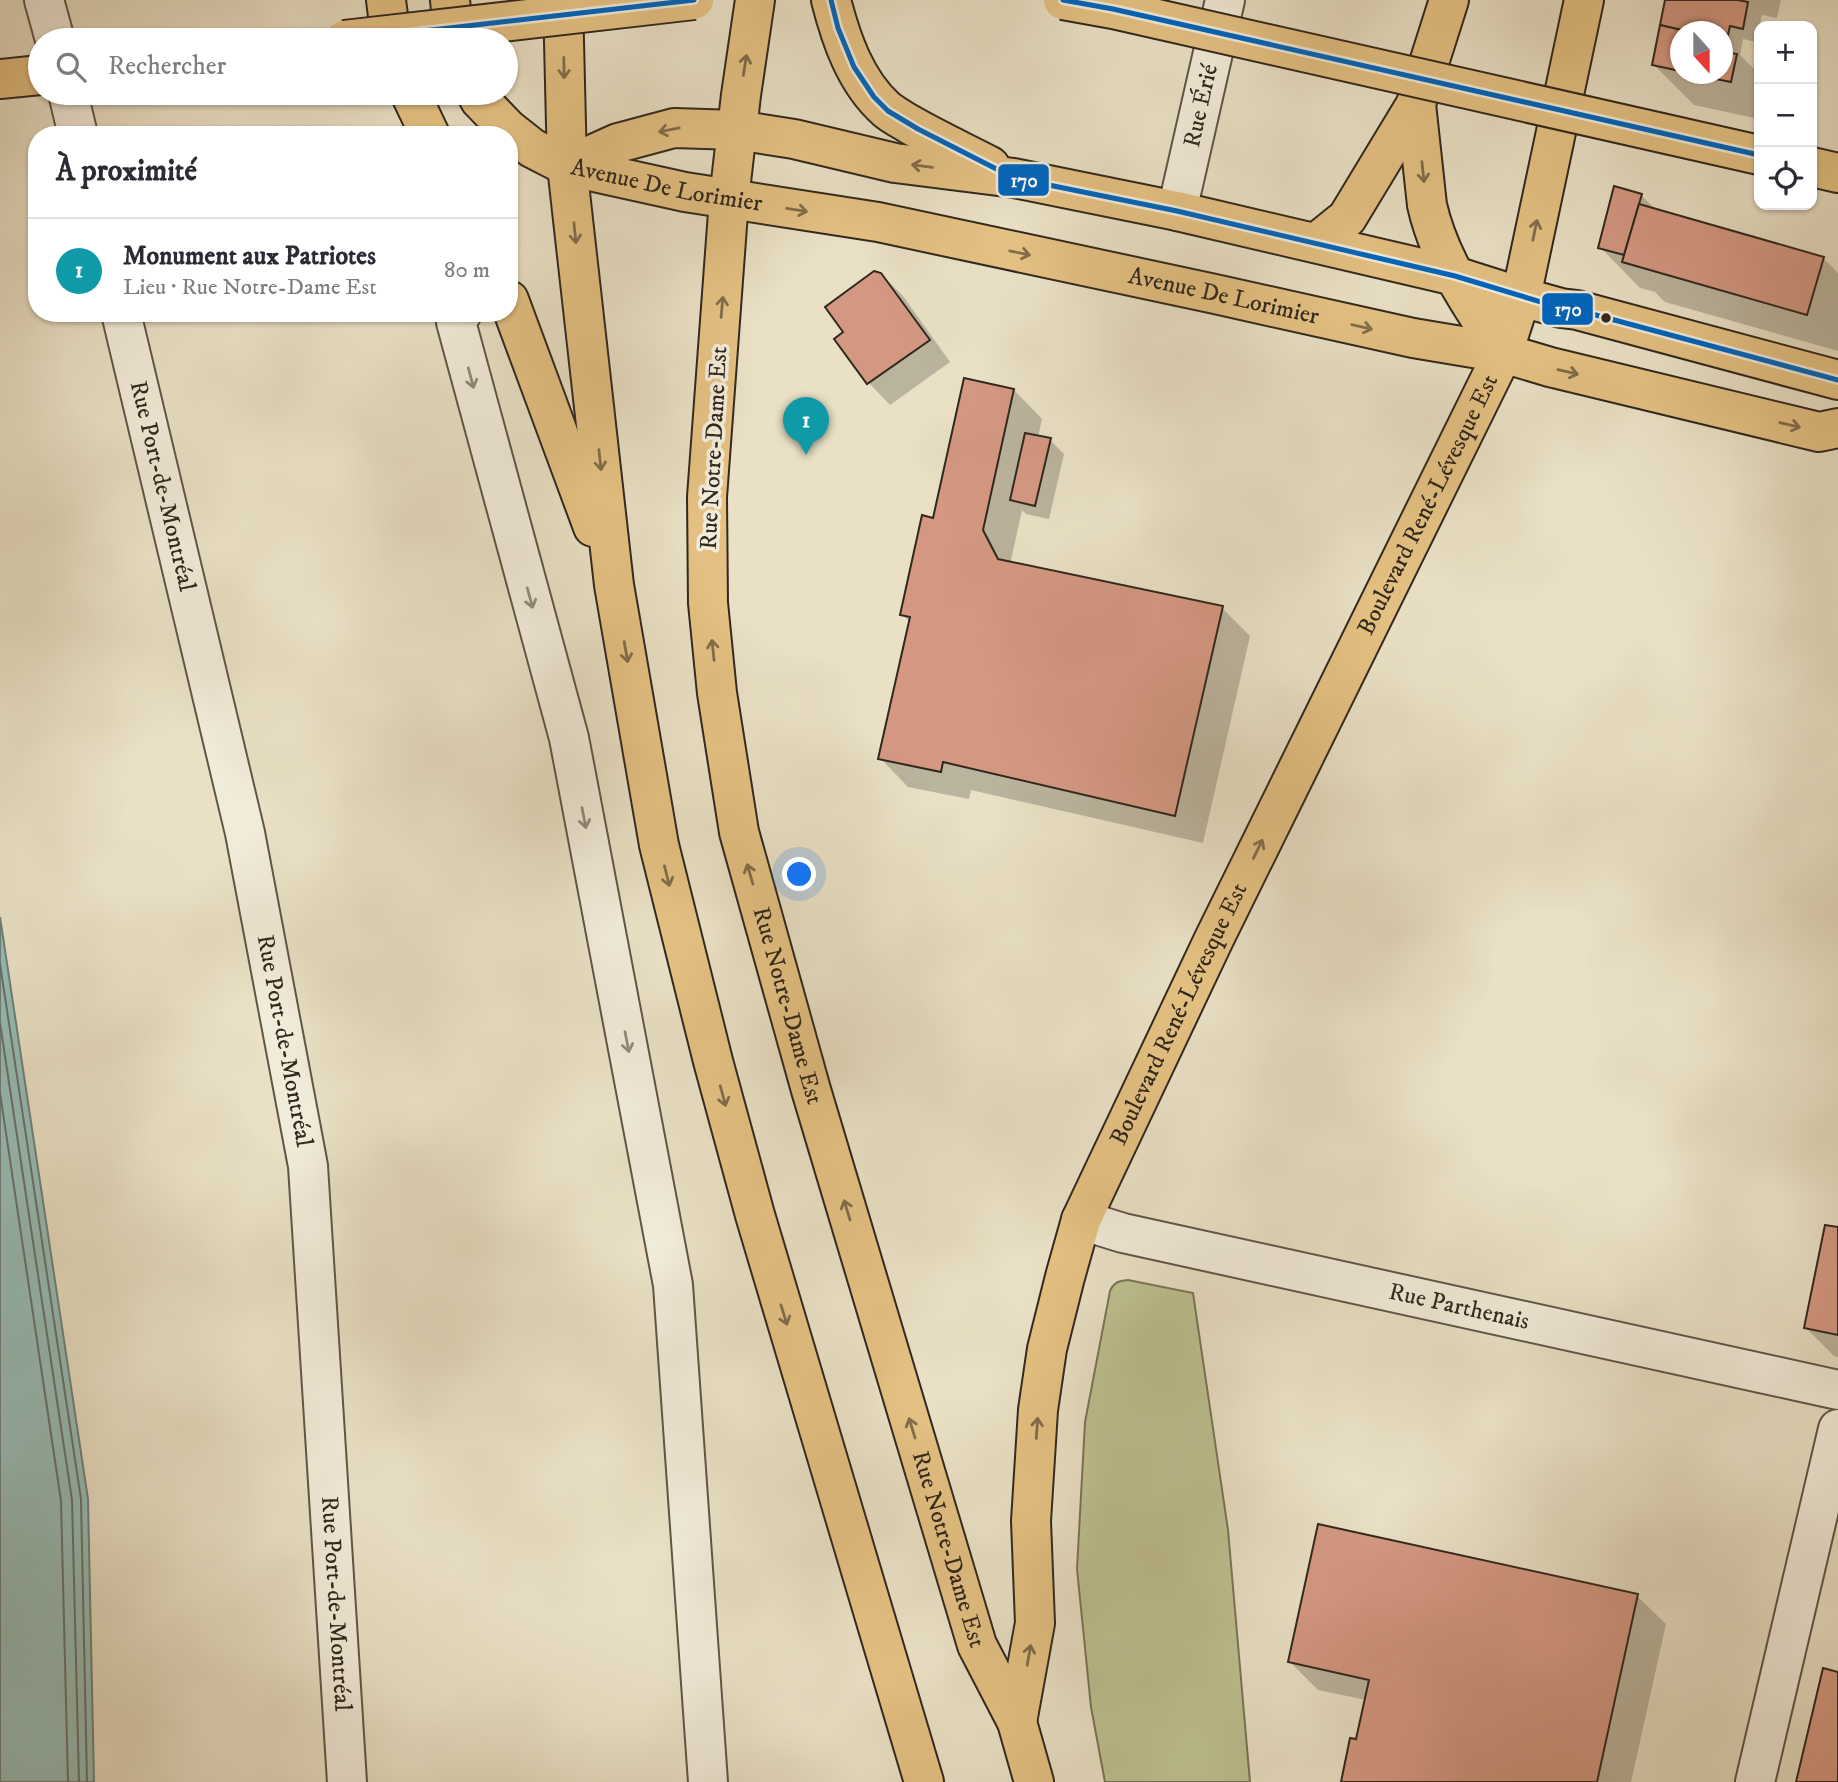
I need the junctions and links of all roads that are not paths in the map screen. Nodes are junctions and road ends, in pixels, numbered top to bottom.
1 (44, 0) edge
2 (386, 0) edge
3 (450, 0) edge
4 (563, 0) edge
5 (695, 0) edge
6 (755, 0) edge
7 (831, 0) edge
8 (1063, 0) edge
9 (1225, 0) edge
10 (1449, 0) edge
11 (1584, 0) edge
12 (52, 28) edge
13 (390, 28) edge
14 (449, 28) edge
15 (453, 28) edge
16 (28, 76) edge
17 (0, 79) edge
18 (1416, 104) junction
19 (71, 105) edge
20 (416, 105) edge
21 (485, 105) edge
22 (76, 126) edge
23 (426, 126) edge
24 (506, 126) edge
25 (737, 130) junction
26 (518, 137) edge
27 (1754, 154) edge
28 (567, 166) junction
29 (1817, 168) edge
30 (1838, 173) edge
31 (1014, 178) junction
32 (730, 199) junction
33 (1177, 211) junction
34 (1316, 243) junction
35 (1455, 276) junction
36 (1521, 297) junction
37 (123, 322) edge
38 (456, 322) edge
39 (517, 322) edge
40 (1503, 353) junction
41 (1838, 380) edge
42 (1838, 428) edge
43 (614, 585) junction
44 (1081, 1220) junction
45 (1838, 1390) edge
46 (1838, 1429) edge
47 (1017, 1722) junction
48 (347, 1782) edge
49 (708, 1782) edge
50 (923, 1782) edge
51 (1034, 1782) edge
52 (1755, 1782) edge

1 - 12 street
2 - 13 main road
3 - 15 main road
4 -> 28 main road
5 - 14 main road, bridge
25 -> 6 main road, Rue Notre-Dame Est
7 - 31 main road
8 - 27 main road, bridge
9 - 33 street, Rue Érié
10 - 18 main road, Boulevard René-Lévesque Est
36 -> 11 main road, Boulevard René-Lévesque Est
16 - 17 main road
18 - 34 main road
18 -> 35 main road, Boulevard René-Lévesque Est
19 - 22 street
20 - 23 main road
21 - 24 main road
25 -> 28 main road, Avenue De Lorimier
31 -> 25 main road, Avenue De Lorimier
25 - 32 main road, Rue Notre-Dame Est
26 - 28 main road
28 - 32 main road, Avenue De Lorimier
28 -> 43 main road
29 - 30 main road
31 - 33 main road, Avenue De Lorimier
32 -> 40 main road, Avenue De Lorimier
47 -> 32 main road, Rue Notre-Dame Est
33 - 34 main road, Avenue De Lorimier
34 - 35 main road, Avenue De Lorimier
35 - 36 main road, Avenue De Lorimier
35 - 40 main road, Boulevard René-Lévesque Est
36 - 40 main road, Boulevard René-Lévesque Est
36 - 41 main road, Avenue De Lorimier
37 - 48 street, Rue Port-de-Montréal
38 -> 49 street
39 - 43 main road
40 -> 42 main road, Avenue De Lorimier
44 -> 40 main road, Boulevard René-Lévesque Est
43 -> 50 main road
44 - 45 street, Rue Parthenais
47 -> 44 main road, Boulevard René-Lévesque Est
46 - 52 street
47 - 51 main road, Rue Notre-Dame Est

